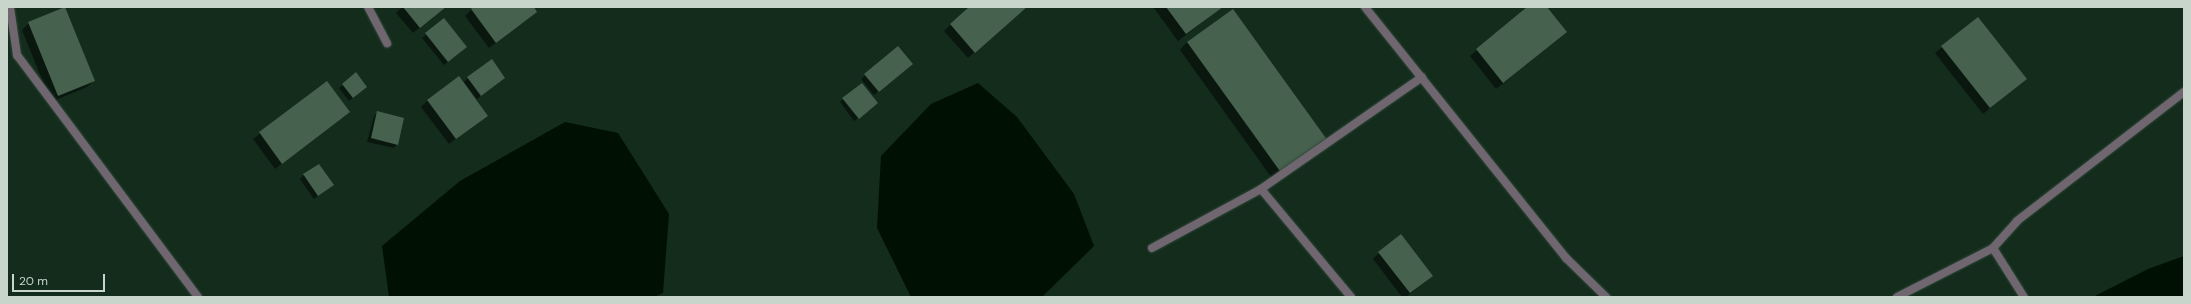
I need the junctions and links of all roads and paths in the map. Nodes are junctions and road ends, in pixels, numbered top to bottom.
1 (10, 7) edge
2 (368, 7) edge
3 (1366, 7) edge
4 (387, 43) dead end
5 (1422, 77) junction
6 (2184, 92) edge
7 (1261, 189) junction
8 (1152, 248) dead end
9 (1993, 248) junction
10 (198, 297) edge
11 (1351, 297) edge
12 (1606, 297) edge
13 (1897, 297) edge
14 (2024, 297) edge

1 - 10 street
2 - 4 street
3 - 5 street
5 - 7 street
5 - 12 street
6 - 9 street
7 - 8 street
7 - 11 street
9 - 13 street
9 - 14 street

